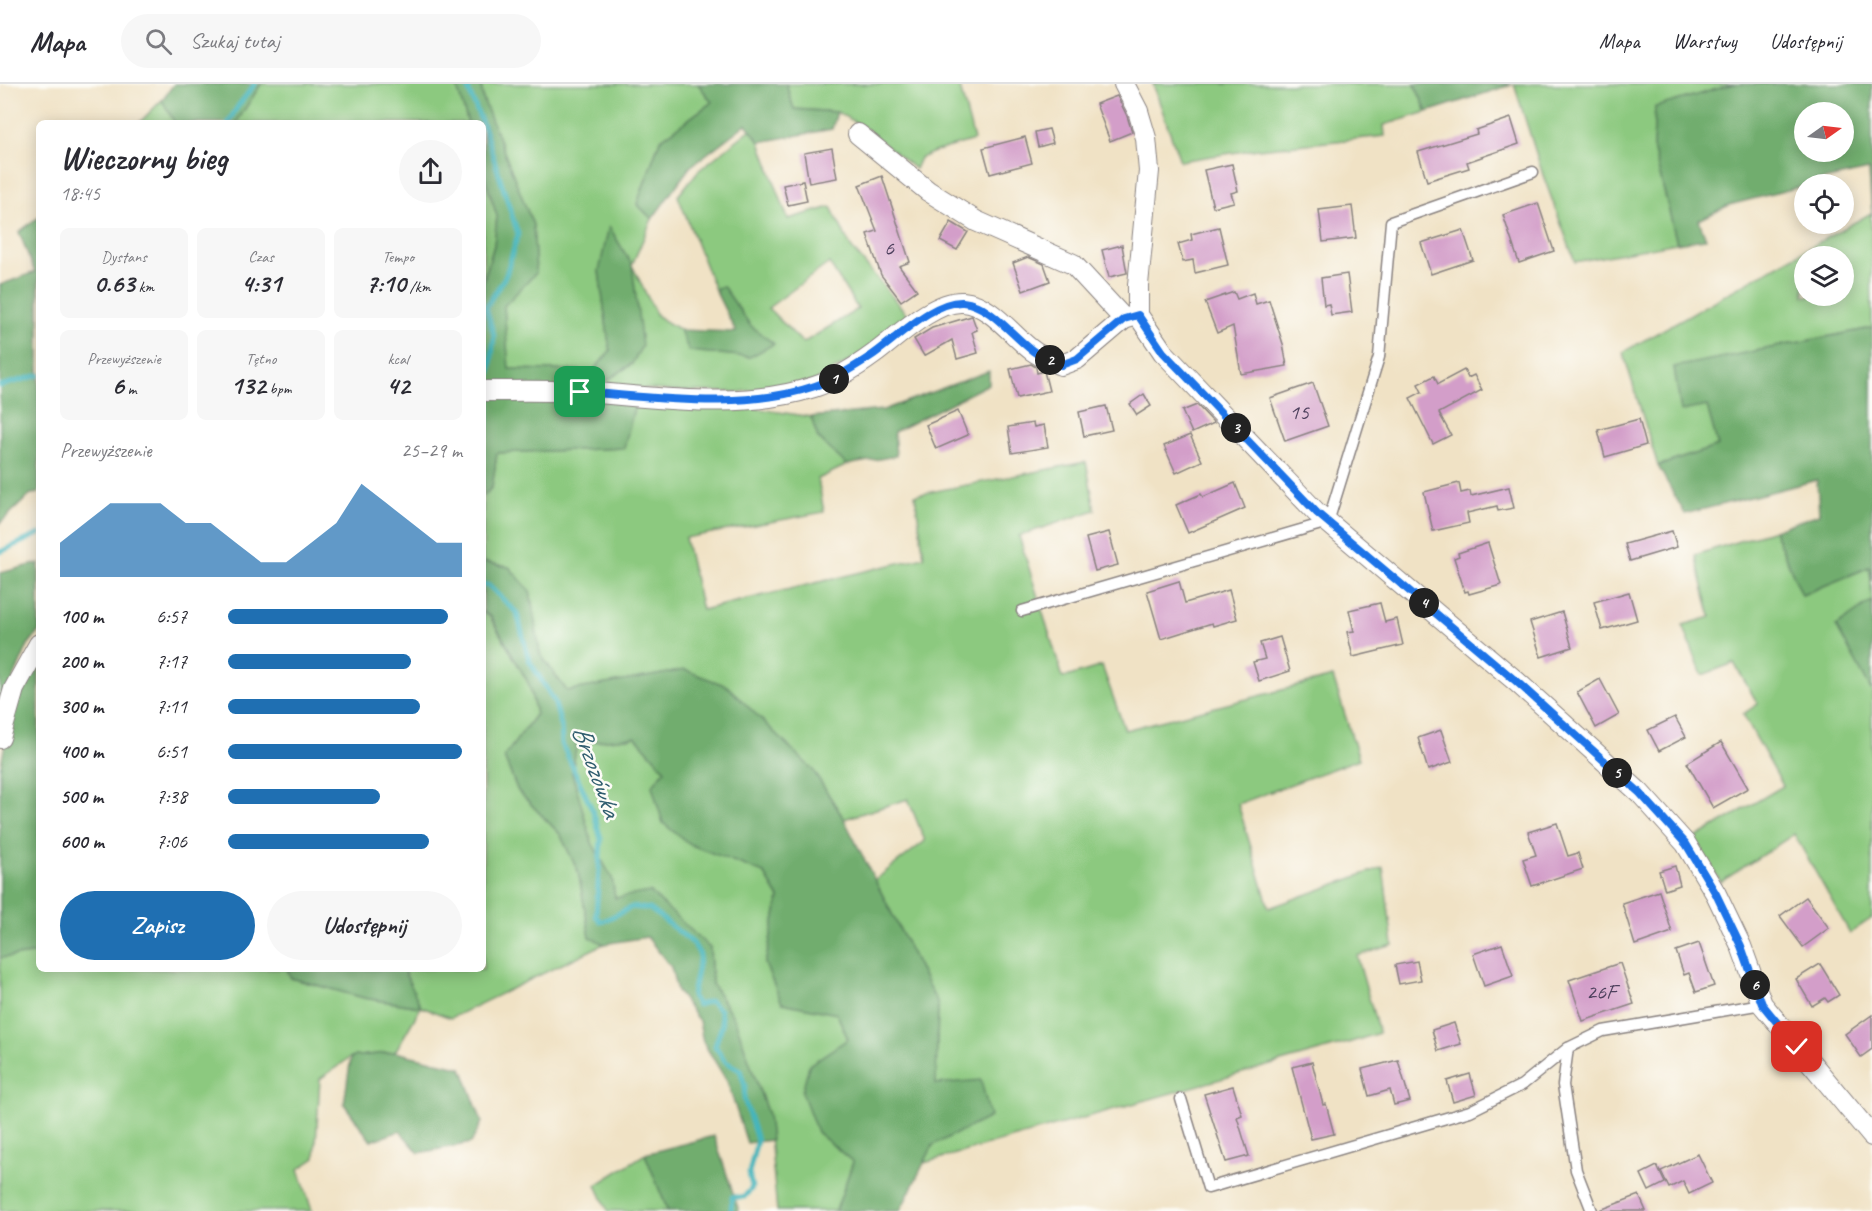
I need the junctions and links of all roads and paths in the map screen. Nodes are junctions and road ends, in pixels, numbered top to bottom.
1 (1124, 84) edge
2 (858, 134) dead end
3 (1533, 172) dead end
4 (1131, 317) junction
5 (486, 391) edge
6 (1328, 522) junction
7 (1022, 611) dead end
8 (36, 649) edge
9 (0, 738) edge
10 (1762, 1004) junction
11 (1568, 1048) junction
12 (1181, 1099) dead end
13 (1872, 1136) edge
14 (1592, 1211) edge

1 - 4 street
2 - 4 street
3 - 6 lane
4 - 5 street
4 - 6 street
6 - 7 lane
6 - 10 street
8 - 9 street
10 - 11 lane
10 - 13 street
11 - 12 lane
11 - 14 lane

